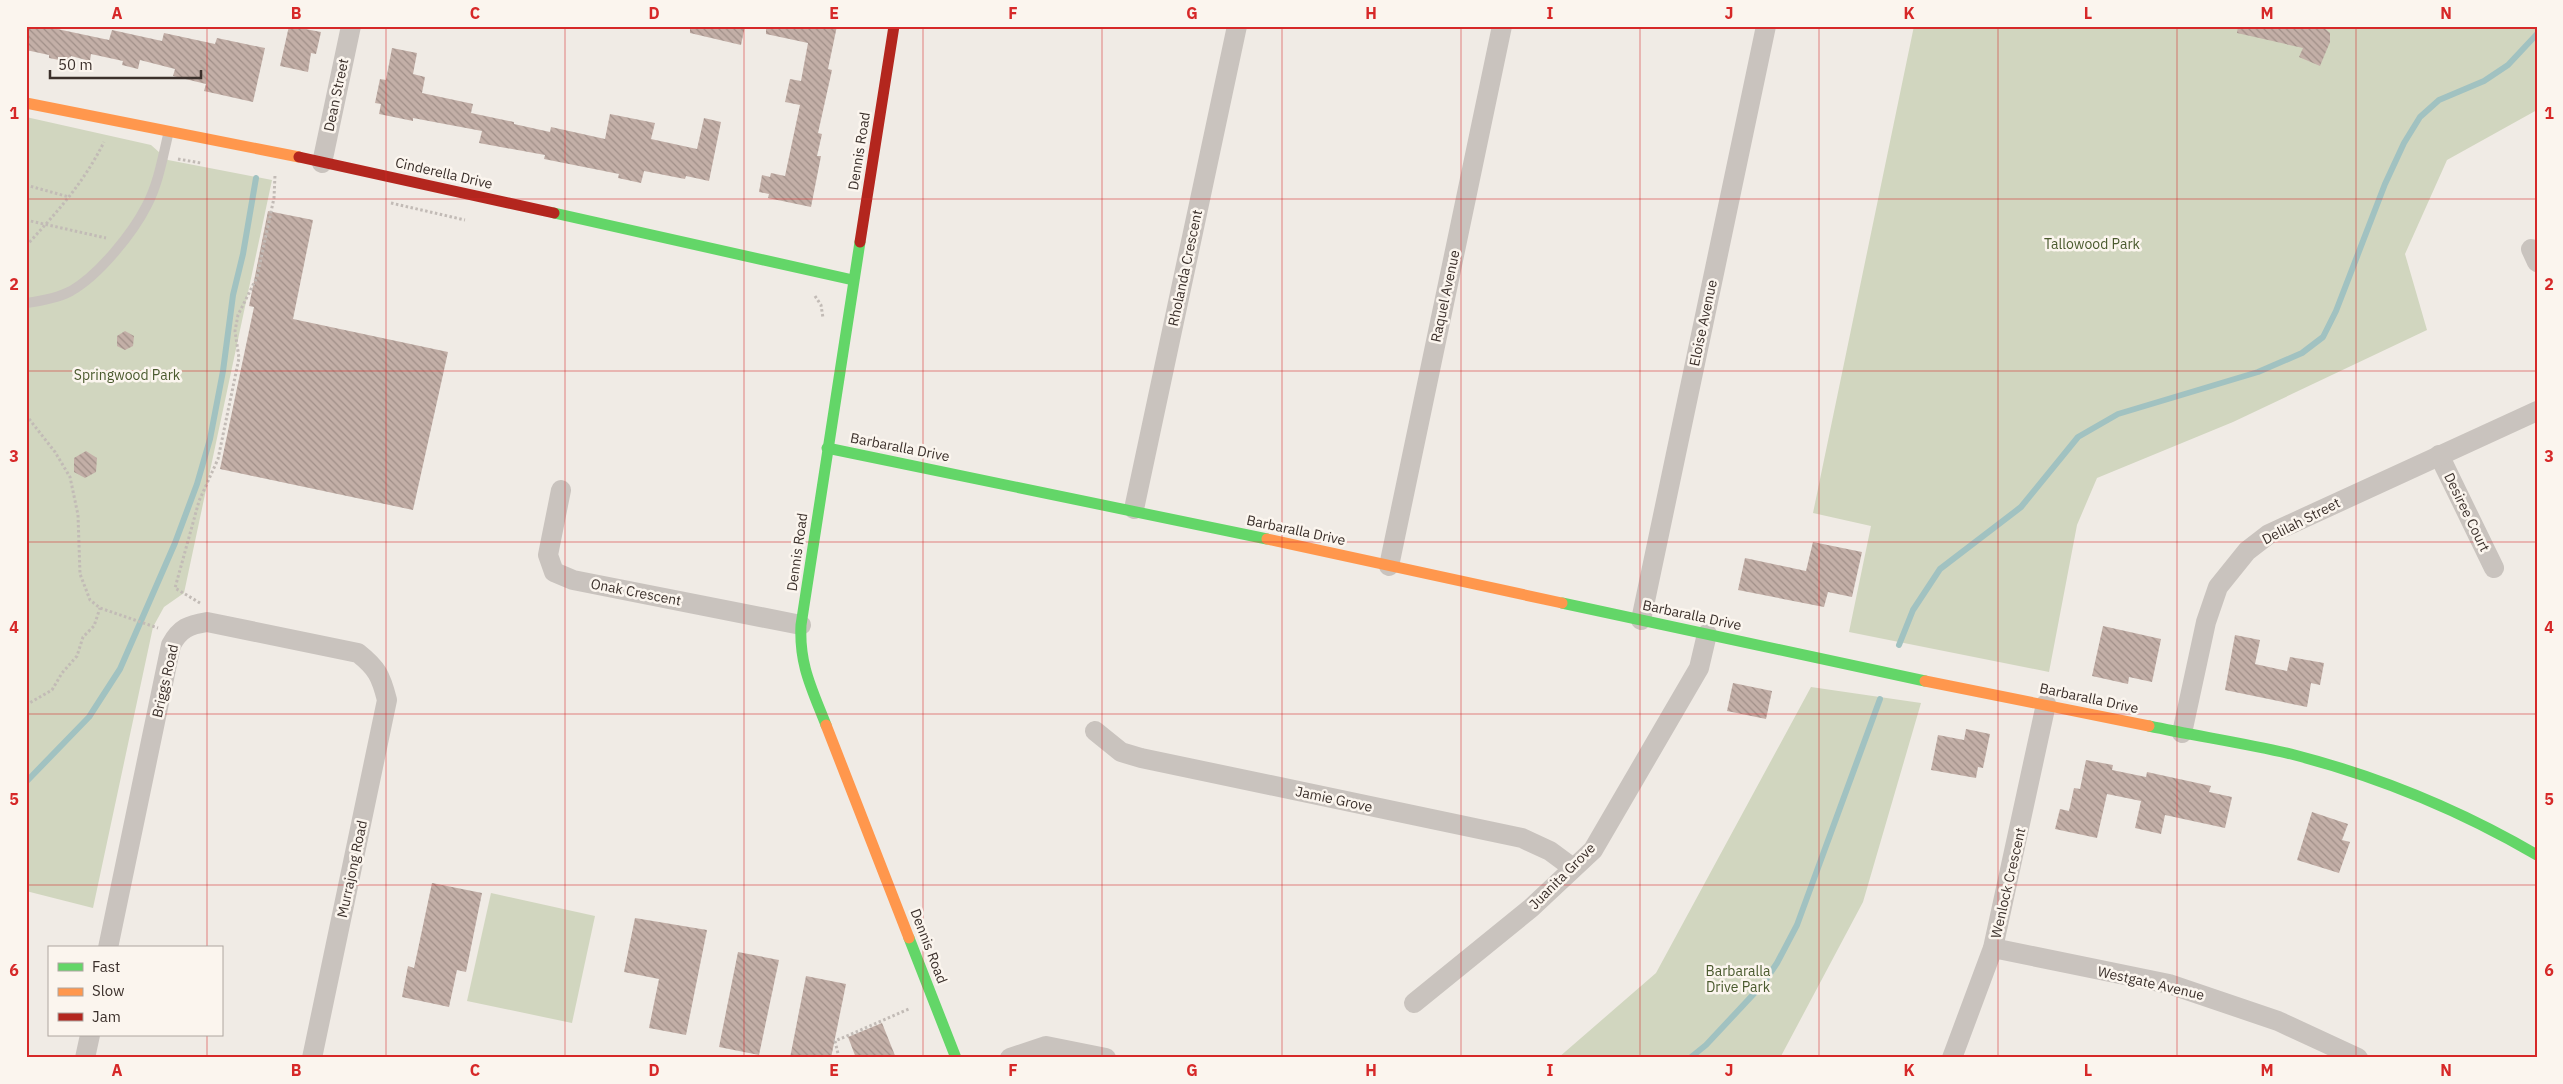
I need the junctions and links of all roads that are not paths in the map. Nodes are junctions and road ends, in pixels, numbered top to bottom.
1 (351, 26) edge
2 (894, 26) edge
3 (1237, 26) edge
4 (1502, 26) edge
5 (1766, 26) edge
6 (26, 103) edge
7 (169, 130) junction
8 (322, 163) junction
9 (853, 280) junction
10 (26, 303) edge
11 (2537, 411) edge
12 (827, 448) junction
13 (2439, 455) junction
14 (561, 490) dead end
15 (1134, 510) junction
16 (1389, 566) junction
17 (2494, 568) dead end
18 (1641, 620) junction
19 (801, 625) junction
20 (1707, 634) junction
21 (382, 681) joint
22 (2046, 704) junction
23 (1095, 731) dead end
24 (2182, 733) junction
25 (2537, 854) edge
26 (1573, 868) junction
27 (108, 946) edge
28 (1993, 948) junction
29 (1414, 1003) dead end
30 (90, 1036) edge
31 (85, 1058) edge
32 (312, 1058) edge
33 (956, 1058) edge
34 (1010, 1058) edge
35 (1106, 1058) edge
36 (1952, 1058) edge
37 (2358, 1058) edge

1 - 8 street, Dean Street
2 - 9 street, Dennis Road
3 - 15 street, Rholanda Crescent
4 - 16 street, Raquel Avenue
5 - 18 street, Eloise Avenue
6 - 7 street, Cinderella Drive
7 - 8 street, Cinderella Drive
7 - 10 lane
8 - 9 street, Cinderella Drive
9 - 12 street, Dennis Road
11 - 13 street, Delilah Street
12 - 15 street, Barbaralla Drive
12 - 19 street, Dennis Road
13 - 17 street, Desiree Court
13 - 24 street, Delilah Street
14 - 19 street, Onak Crescent
15 - 16 street, Barbaralla Drive
16 - 18 street, Barbaralla Drive
18 - 20 street, Barbaralla Drive
19 - 33 street, Dennis Road
20 - 22 street, Barbaralla Drive
20 - 26 street, Juanita Grove
21 - 27 street, Briggs Road
21 - 32 street, Murrajong Road
22 - 24 street, Barbaralla Drive
22 - 28 street, Wenlock Crescent
23 - 26 street, Jamie Grove
24 - 25 street, Barbaralla Drive
26 - 29 street, Juanita Grove
28 - 36 street, Wenlock Crescent
28 - 37 street, Westgate Avenue
30 - 31 street
34 - 35 street

